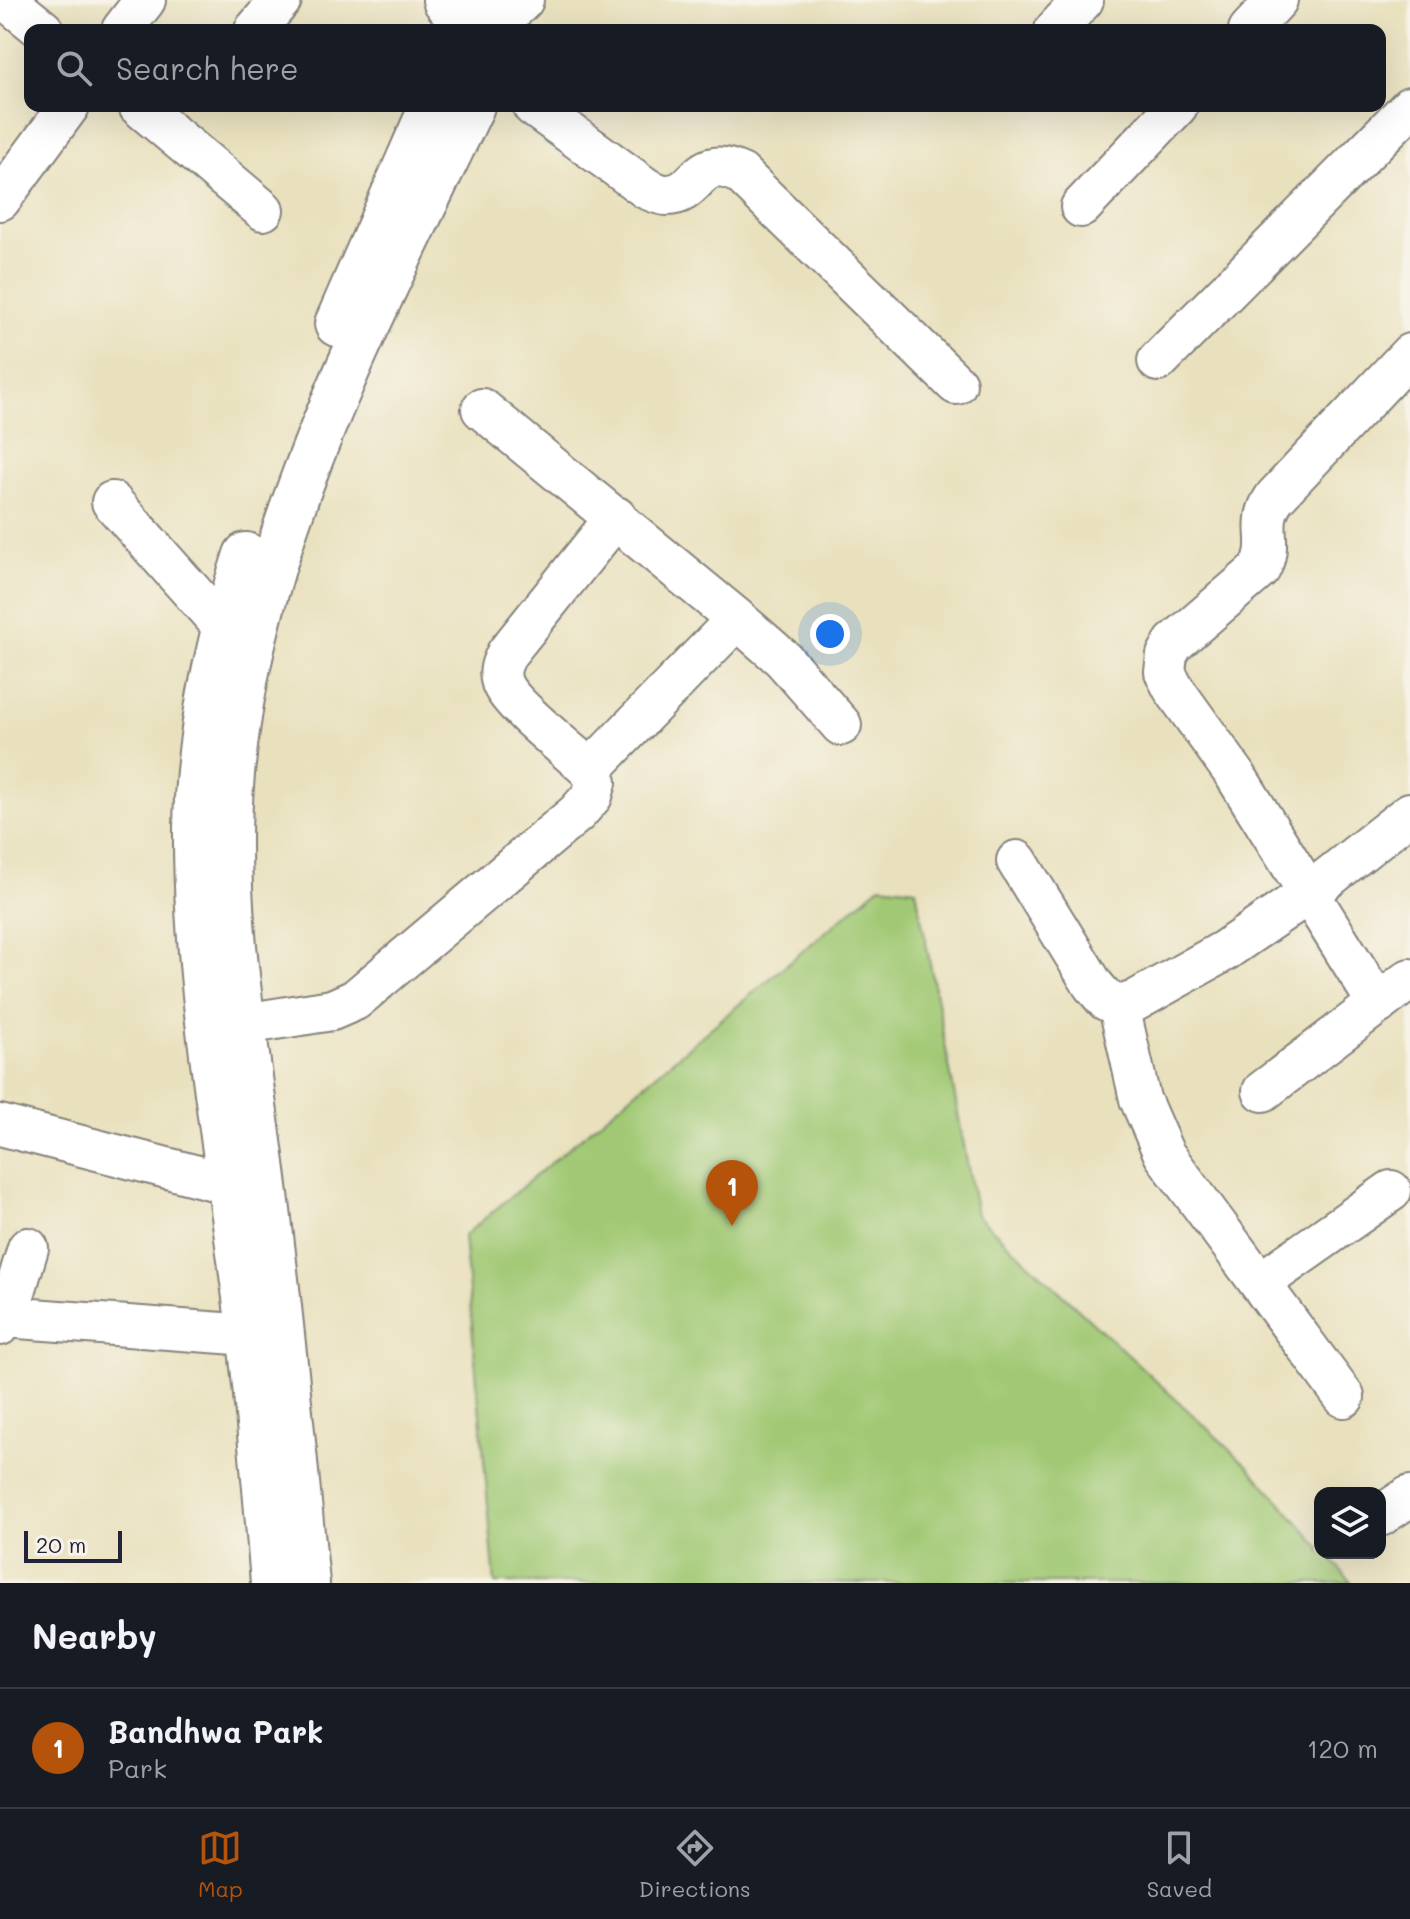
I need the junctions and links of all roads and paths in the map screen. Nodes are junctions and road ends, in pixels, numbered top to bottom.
1 (145, 0) edge
2 (281, 0) edge
3 (445, 0) edge
4 (1083, 0) edge
5 (1277, 0) edge
6 (8, 6) edge
7 (491, 19) edge
8 (34, 24) edge
9 (127, 24) edge
10 (260, 24) edge
11 (1061, 24) edge
12 (1255, 24) edge
13 (1410, 107) edge
14 (65, 112) edge
15 (429, 112) edge
16 (469, 112) edge
17 (541, 112) edge
18 (1171, 112) edge
19 (166, 114) edge
20 (0, 200) edge
21 (1081, 207) dead end
22 (263, 210) dead end
23 (1410, 354) edge
24 (1158, 361) dead end
25 (956, 384) dead end
26 (482, 409) dead end
27 (112, 502) dead end
28 (616, 517) junction
29 (737, 619) junction
30 (225, 629) junction
31 (841, 725) dead end
32 (590, 770) junction
33 (1410, 813) edge
34 (1017, 861) dead end
35 (1309, 893) junction
36 (1410, 979) edge
37 (1378, 1004) junction
38 (1119, 1006) junction
39 (244, 1024) junction
40 (1263, 1091) dead end
41 (0, 1125) edge
42 (247, 1186) junction
43 (1391, 1191) dead end
44 (28, 1248) dead end
45 (1260, 1283) junction
46 (2, 1321) edge
47 (250, 1335) junction
48 (1344, 1397) dead end
49 (1410, 1496) edge
50 (1386, 1512) edge
51 (273, 1583) edge
52 (307, 1583) edge

1 - 9 street
2 - 10 street
3 - 7 street
4 - 11 street
5 - 12 street
6 - 8 street
13 - 24 street
14 - 20 street
15 - 30 street
16 - 39 street
17 - 25 street
18 - 21 street
19 - 22 street
23 - 35 street
26 - 28 street
27 - 30 street
28 - 29 street
28 - 32 street
29 - 31 street
29 - 32 street
30 - 42 street
32 - 39 street
33 - 35 street
34 - 38 street
35 - 37 street
35 - 38 street
36 - 37 street
37 - 40 street
38 - 45 street
39 - 42 street
41 - 42 street
42 - 47 street
42 - 52 street
43 - 45 street
44 - 46 street
45 - 48 street
46 - 47 street
47 - 51 street
49 - 50 street

